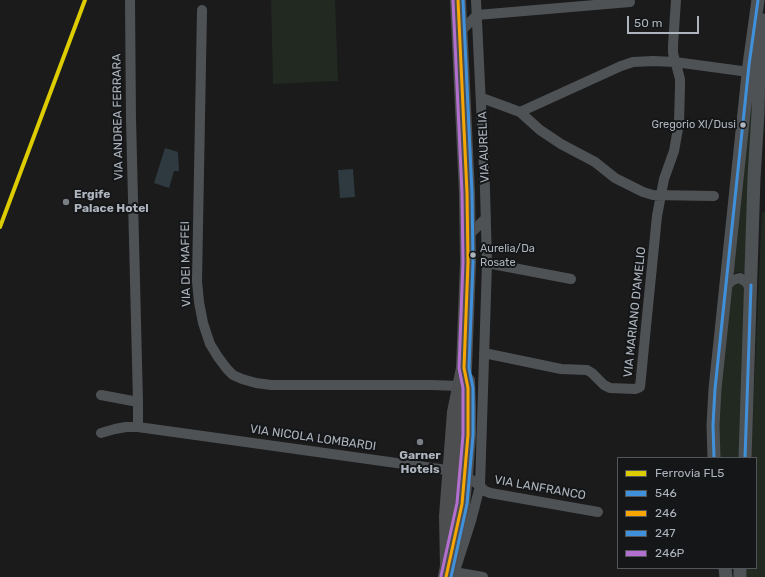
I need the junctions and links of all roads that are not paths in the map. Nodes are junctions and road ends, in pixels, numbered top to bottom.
1 (130, 0) edge
2 (458, 0) edge
3 (476, 0) edge
4 (676, 0) edge
5 (758, 0) edge
6 (630, 2) dead end
7 (202, 10) dead end
8 (478, 15) junction
9 (765, 20) edge
10 (459, 33) junction
11 (675, 62) junction
12 (749, 72) junction
13 (482, 98) junction
14 (520, 112) junction
15 (661, 195) junction
16 (714, 196) dead end
17 (486, 218) junction
18 (467, 237) junction
19 (487, 263) junction
20 (571, 278) dead end
21 (726, 286) junction
22 (751, 289) junction
23 (466, 292) junction
24 (486, 294) junction
25 (484, 353) junction
26 (464, 368) junction
27 (460, 386) junction
28 (101, 395) dead end
29 (138, 402) junction
30 (138, 427) junction
31 (101, 433) dead end
32 (714, 457) edge
33 (745, 457) edge
34 (458, 473) junction
35 (480, 486) junction
36 (598, 512) dead end
37 (450, 573) edge
38 (483, 577) edge

1 - 29 street, VIA ANDREA FERRARA
2 - 10 main road, VIA AURELIA
3 - 8 street, VIA AURELIA
4 - 11 street
5 - 12 street
6 - 8 street
7 - 27 street, VIA DEI MAFFEI
8 - 10 street
8 - 13 street, VIA AURELIA
9 - 22 street
10 - 18 main road, VIA AURELIA
11 - 12 street
11 - 14 street
11 - 15 street
12 - 21 street
13 - 14 street
13 - 17 street, VIA AURELIA
14 - 15 street
15 - 16 street
15 - 25 street, VIA MARIANO D'AMELIO
17 - 18 street
17 - 19 street, VIA AURELIA
18 - 23 main road, VIA AURELIA
19 - 20 street
19 - 24 street, VIA AURELIA
21 - 22 street
21 - 32 street
22 - 33 street
23 - 24 street
23 - 26 main road, VIA AURELIA
24 - 25 street, VIA AURELIA
25 - 35 street, VIA AURELIA
26 - 27 main road, VIA AURELIA
26 - 34 main road, VIA AURELIA
27 - 34 main road, VIA AURELIA
28 - 29 street
29 - 30 street, VIA ANDREA FERRARA
30 - 31 street, VIA NICOLA LOMBARDI
30 - 34 street, VIA NICOLA LOMBARDI
34 - 35 street, VIA NICOLA LOMBARDI
34 - 37 main road, VIA AURELIA
35 - 36 street, VIA LANFRANCO
35 - 37 street, VIA AURELIA
37 - 38 street

